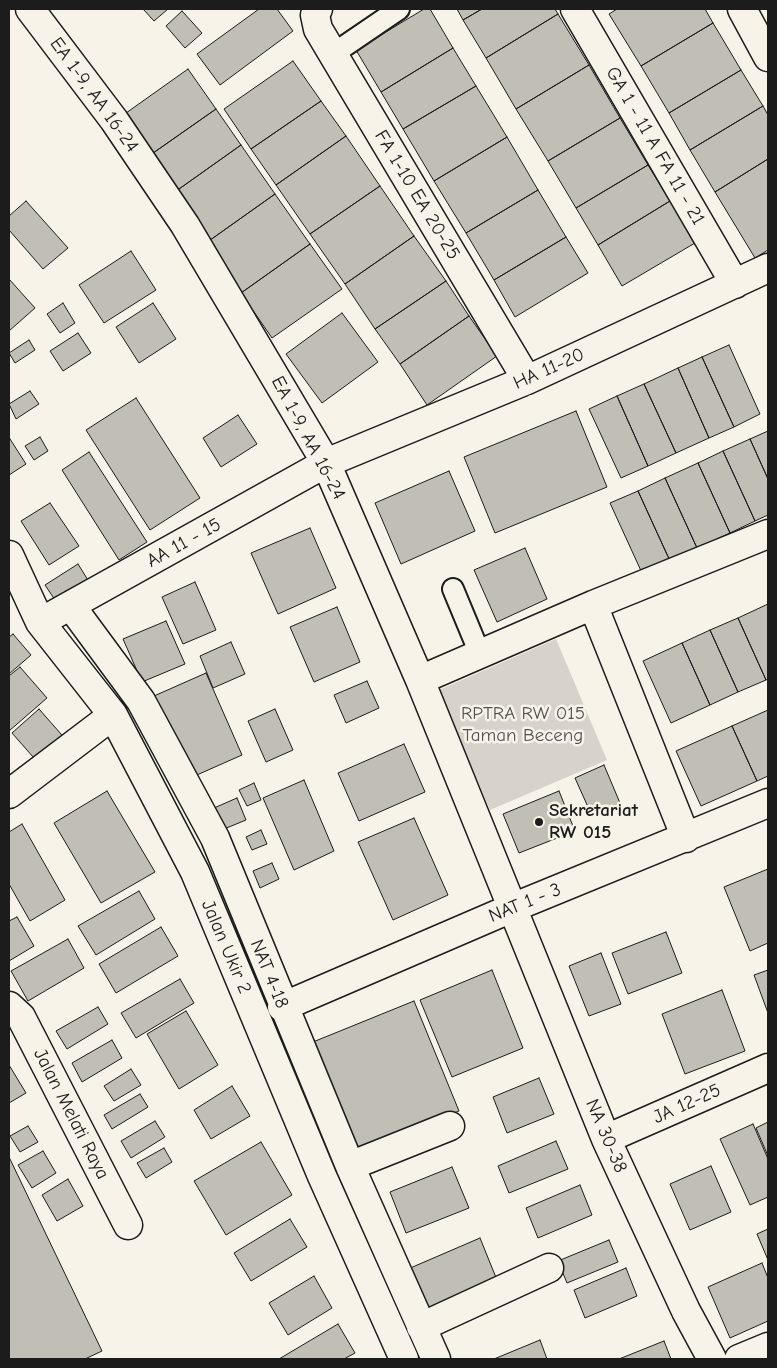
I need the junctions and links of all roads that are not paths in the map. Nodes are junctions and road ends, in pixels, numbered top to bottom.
1 (30, 9) edge
2 (318, 9) edge
3 (399, 9) edge
4 (575, 9) edge
5 (742, 9) edge
6 (333, 54) junction
7 (768, 56) edge
8 (768, 268) edge
9 (735, 284) junction
10 (527, 380) junction
11 (326, 463) junction
12 (768, 534) edge
13 (9, 559) edge
14 (453, 589) dead end
15 (593, 605) junction
16 (71, 606) junction
17 (40, 622) junction
18 (480, 654) junction
19 (420, 680) junction
20 (113, 715) junction
21 (9, 794) edge
22 (768, 803) edge
23 (686, 838) junction
24 (512, 908) junction
25 (9, 1006) edge
26 (282, 1007) junction
27 (768, 1068) edge
28 (450, 1126) dead end
29 (606, 1139) junction
30 (350, 1166) junction
31 (128, 1225) dead end
32 (550, 1268) dead end
33 (421, 1327) junction
34 (768, 1347) edge
35 (404, 1359) edge
36 (436, 1359) edge
37 (712, 1359) edge
38 (739, 1359) edge

1 - 11 street, EA 1-9, AA 16-24
2 - 6 street, FA 1-10 EA 20-25
3 - 6 lane
4 - 9 street, GA 1 - 11 A FA 11 - 21
5 - 7 street
6 - 10 street, FA 1-10 EA 20-25
8 - 9 street, HA 11-20
9 - 10 street, HA 11-20
10 - 11 street, HA 11-20
11 - 16 street, AA 11 - 15
11 - 19 street, EA 1-9, AA 16-24
12 - 15 street
13 - 17 street, Jalan Ukir 2
14 - 18 lane
15 - 18 street
15 - 23 street
16 - 17 street, AA 11 - 15
16 - 26 street, NAT 4-18
17 - 20 street, Jalan Ukir 2
18 - 19 street
19 - 24 street, EA 1-9, AA 16-24
20 - 21 street
20 - 35 street, Jalan Ukir 2
22 - 23 street, NAT 1 - 3
23 - 24 street, NAT 1 - 3
24 - 26 street, NAT 1 - 3
24 - 29 street, NA 30-38
25 - 31 street, Jalan Melati Raya
26 - 30 street, NAT 4-18
27 - 29 street, JA 12-25
28 - 30 street
29 - 37 street, NA 30-38
30 - 33 street, NAT 4-18
32 - 33 street
33 - 36 street, NAT 4-18
34 - 38 street

